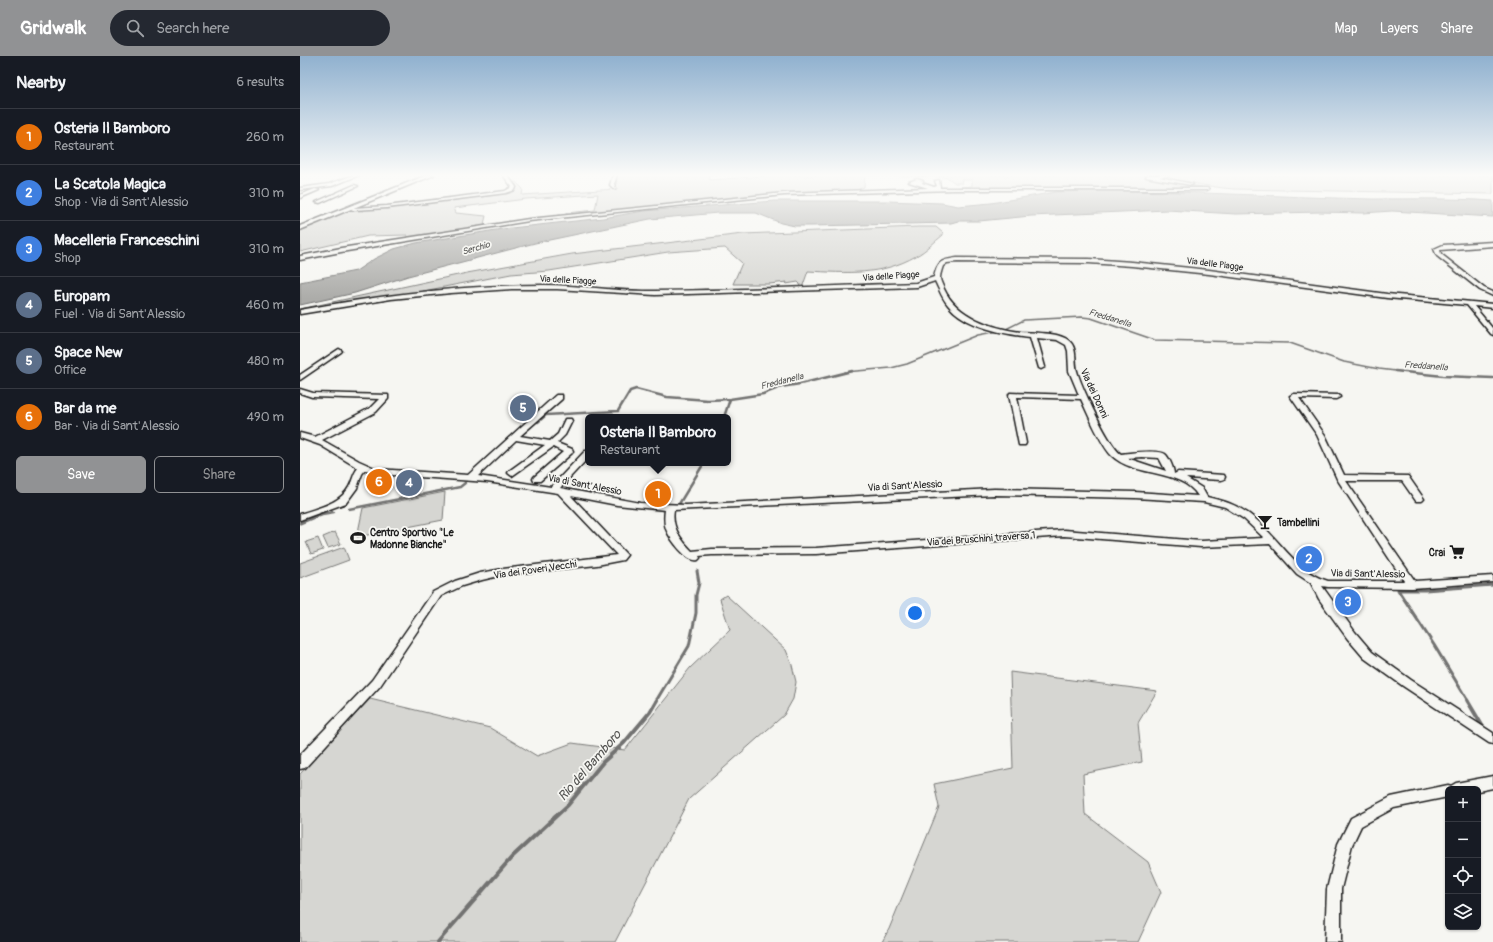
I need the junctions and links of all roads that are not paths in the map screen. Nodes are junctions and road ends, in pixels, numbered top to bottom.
1 (329, 216) edge
2 (561, 216) edge
3 (300, 228) edge
4 (1493, 244) edge
5 (300, 258) edge
6 (937, 278) junction
7 (1493, 294) edge
8 (1469, 304) junction
9 (1493, 306) edge
10 (300, 312) edge
11 (1493, 333) edge
12 (1033, 335) junction
13 (339, 351) dead end
14 (1041, 367) dead end
15 (300, 378) edge
16 (300, 391) edge
17 (1084, 397) junction
18 (1336, 397) dead end
19 (559, 398) dead end
20 (568, 420) dead end
21 (300, 435) edge
22 (516, 438) junction
23 (315, 440) junction
24 (1022, 443) dead end
25 (552, 444) junction
26 (1119, 457) junction
27 (585, 458) edge
28 (363, 468) junction
29 (512, 473) dead end
30 (1171, 475) junction
31 (1221, 476) dead end
32 (471, 477) junction
33 (1341, 478) junction
34 (537, 479) dead end
35 (558, 490) junction
36 (1204, 499) junction
37 (1419, 499) dead end
38 (670, 508) junction
39 (300, 517) edge
40 (1272, 541) junction
41 (1493, 579) edge
42 (1316, 581) junction
43 (1412, 585) junction
44 (1493, 739) edge
45 (300, 764) edge
46 (1493, 782) edge
47 (1472, 786) edge
48 (1445, 791) edge
49 (1333, 942) edge

1 - 3 main road
2 - 5 street
4 - 7 street
6 - 8 street, Via delle Piagge
6 - 10 street, Via delle Piagge
6 - 12 street, Via dei Donni
8 - 9 street, Via delle Piagge
8 - 11 street
12 - 14 street
12 - 17 street, Via dei Donni
13 - 15 street
16 - 23 street
17 - 24 street
17 - 26 street, Via dei Donni
18 - 33 street
19 - 22 street
20 - 25 street
21 - 23 street, Via di Sant'Alessio
22 - 25 street
22 - 32 street
23 - 28 street, Via di Sant'Alessio
25 - 29 street
25 - 34 street
26 - 30 street, Via dei Donni
26 - 30 street
27 - 35 street
28 - 32 street, Via di Sant'Alessio
28 - 39 street
30 - 31 street
30 - 36 street, Via dei Donni
32 - 35 street, Via di Sant'Alessio
33 - 37 street
33 - 43 street
35 - 38 street, Via di Sant'Alessio
35 - 45 street, Via dei Poveri Vecchi
36 - 38 street, Via di Sant'Alessio
36 - 40 street, Via di Sant'Alessio
38 - 40 street, Via dei Bruschini traversa 1
40 - 42 street, Via di Sant'Alessio
41 - 43 street, Via di Sant'Alessio
42 - 43 street, Via di Sant'Alessio
42 - 44 street
46 - 47 street
48 - 49 street

